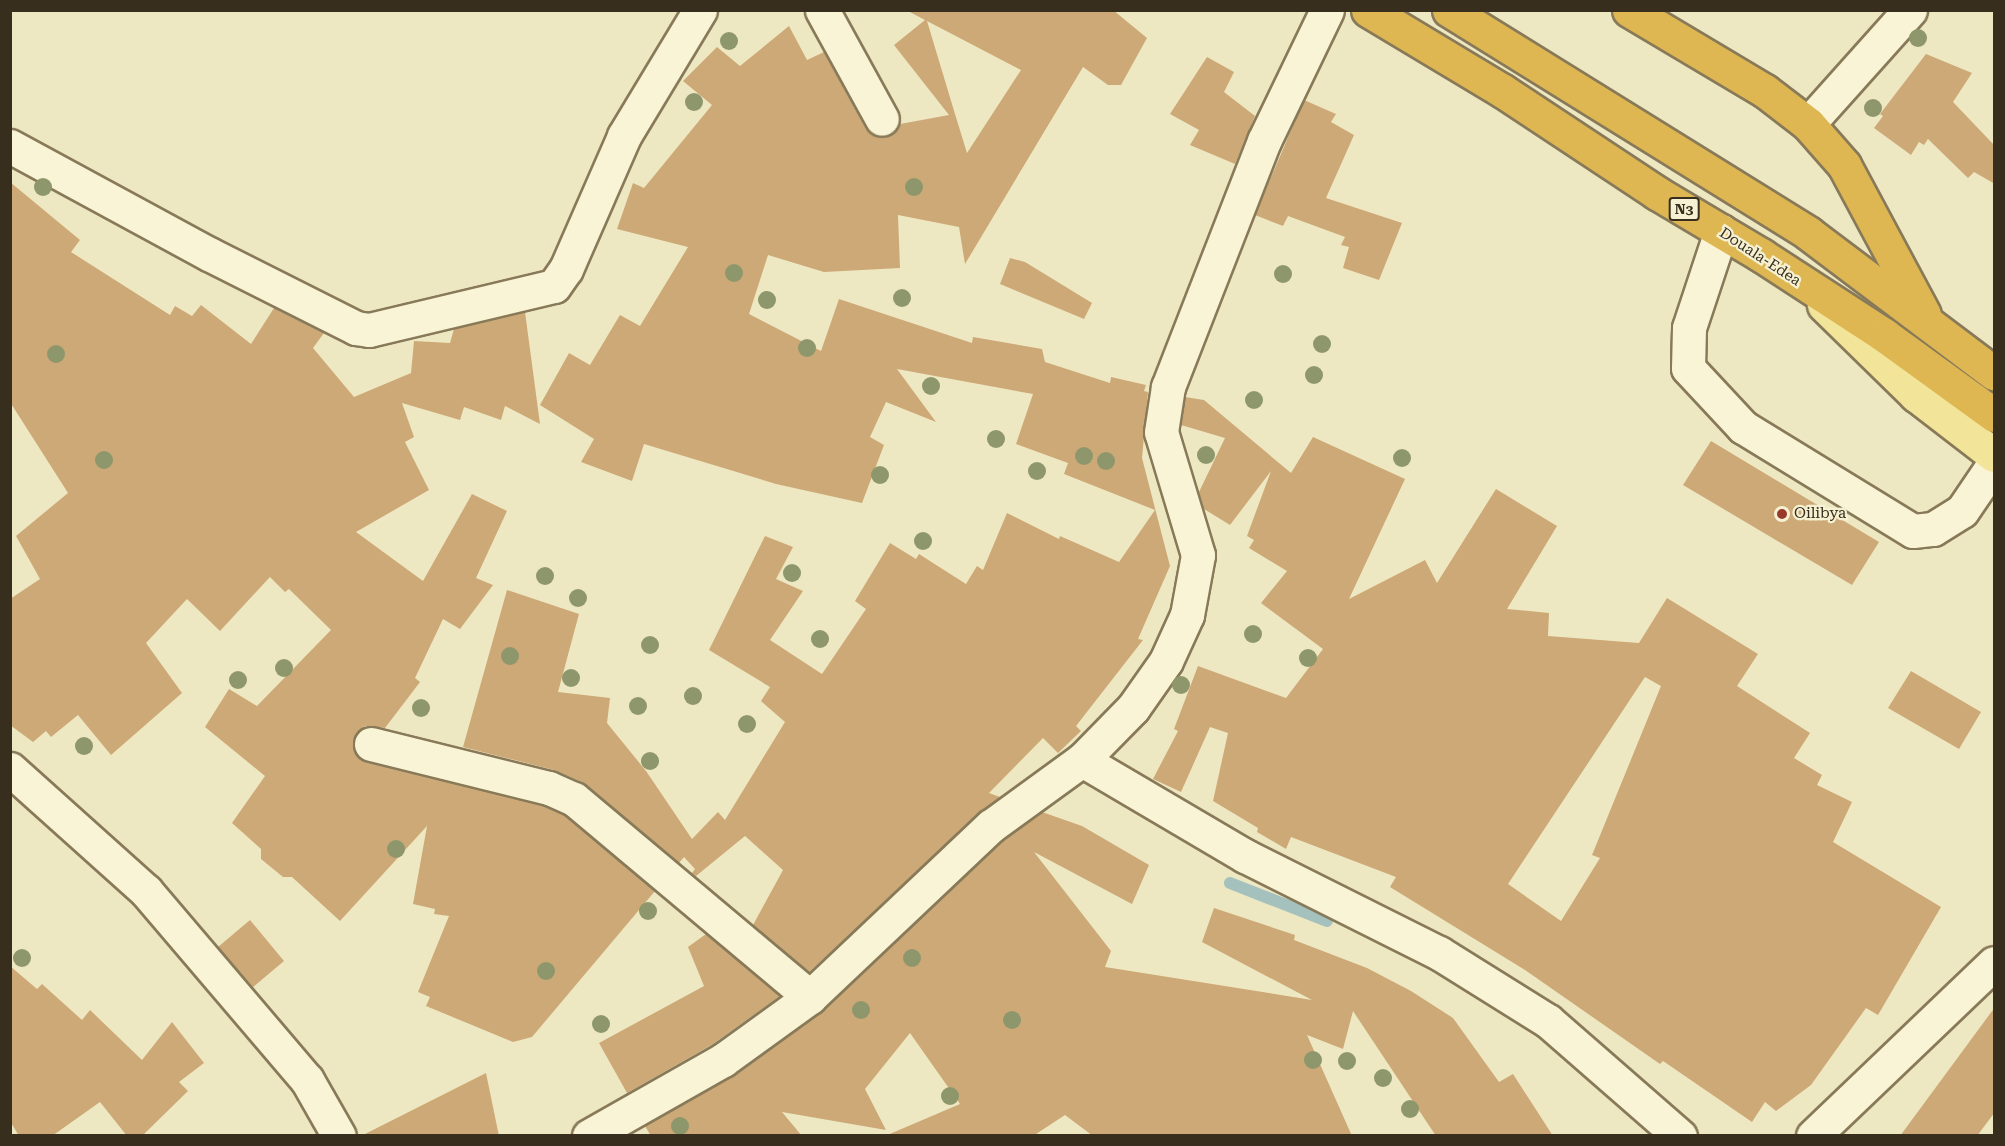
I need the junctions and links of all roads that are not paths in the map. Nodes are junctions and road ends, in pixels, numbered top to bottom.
1 (700, 10) edge
2 (822, 10) edge
3 (1327, 10) edge
4 (1368, 10) edge
5 (1449, 10) edge
6 (1629, 10) edge
7 (1910, 10) edge
8 (882, 119) dead end
9 (1808, 124) junction
10 (10, 146) edge
11 (1721, 231) junction
12 (1804, 285) junction
13 (1927, 321) junction
14 (1995, 373) edge
15 (1995, 415) edge
16 (1995, 455) edge
17 (1995, 464) edge
18 (371, 744) dead end
19 (1082, 760) junction
20 (10, 769) edge
21 (1995, 963) edge
22 (810, 997) junction
23 (339, 1136) edge
24 (589, 1136) edge
25 (1680, 1136) edge
26 (1813, 1136) edge

1 - 10 street
2 - 8 street
3 - 19 street
4 - 11 highway, Douala-Edea / N3
5 - 13 highway
6 - 9 highway
7 - 9 street
9 - 13 highway
11 - 12 highway, Douala-Edea / N3
11 - 17 street
12 - 15 highway, Douala-Edea / N3
12 - 16 main road
13 - 14 highway
18 - 22 street
19 - 22 street
19 - 25 street
20 - 23 street
21 - 26 street
22 - 24 street

